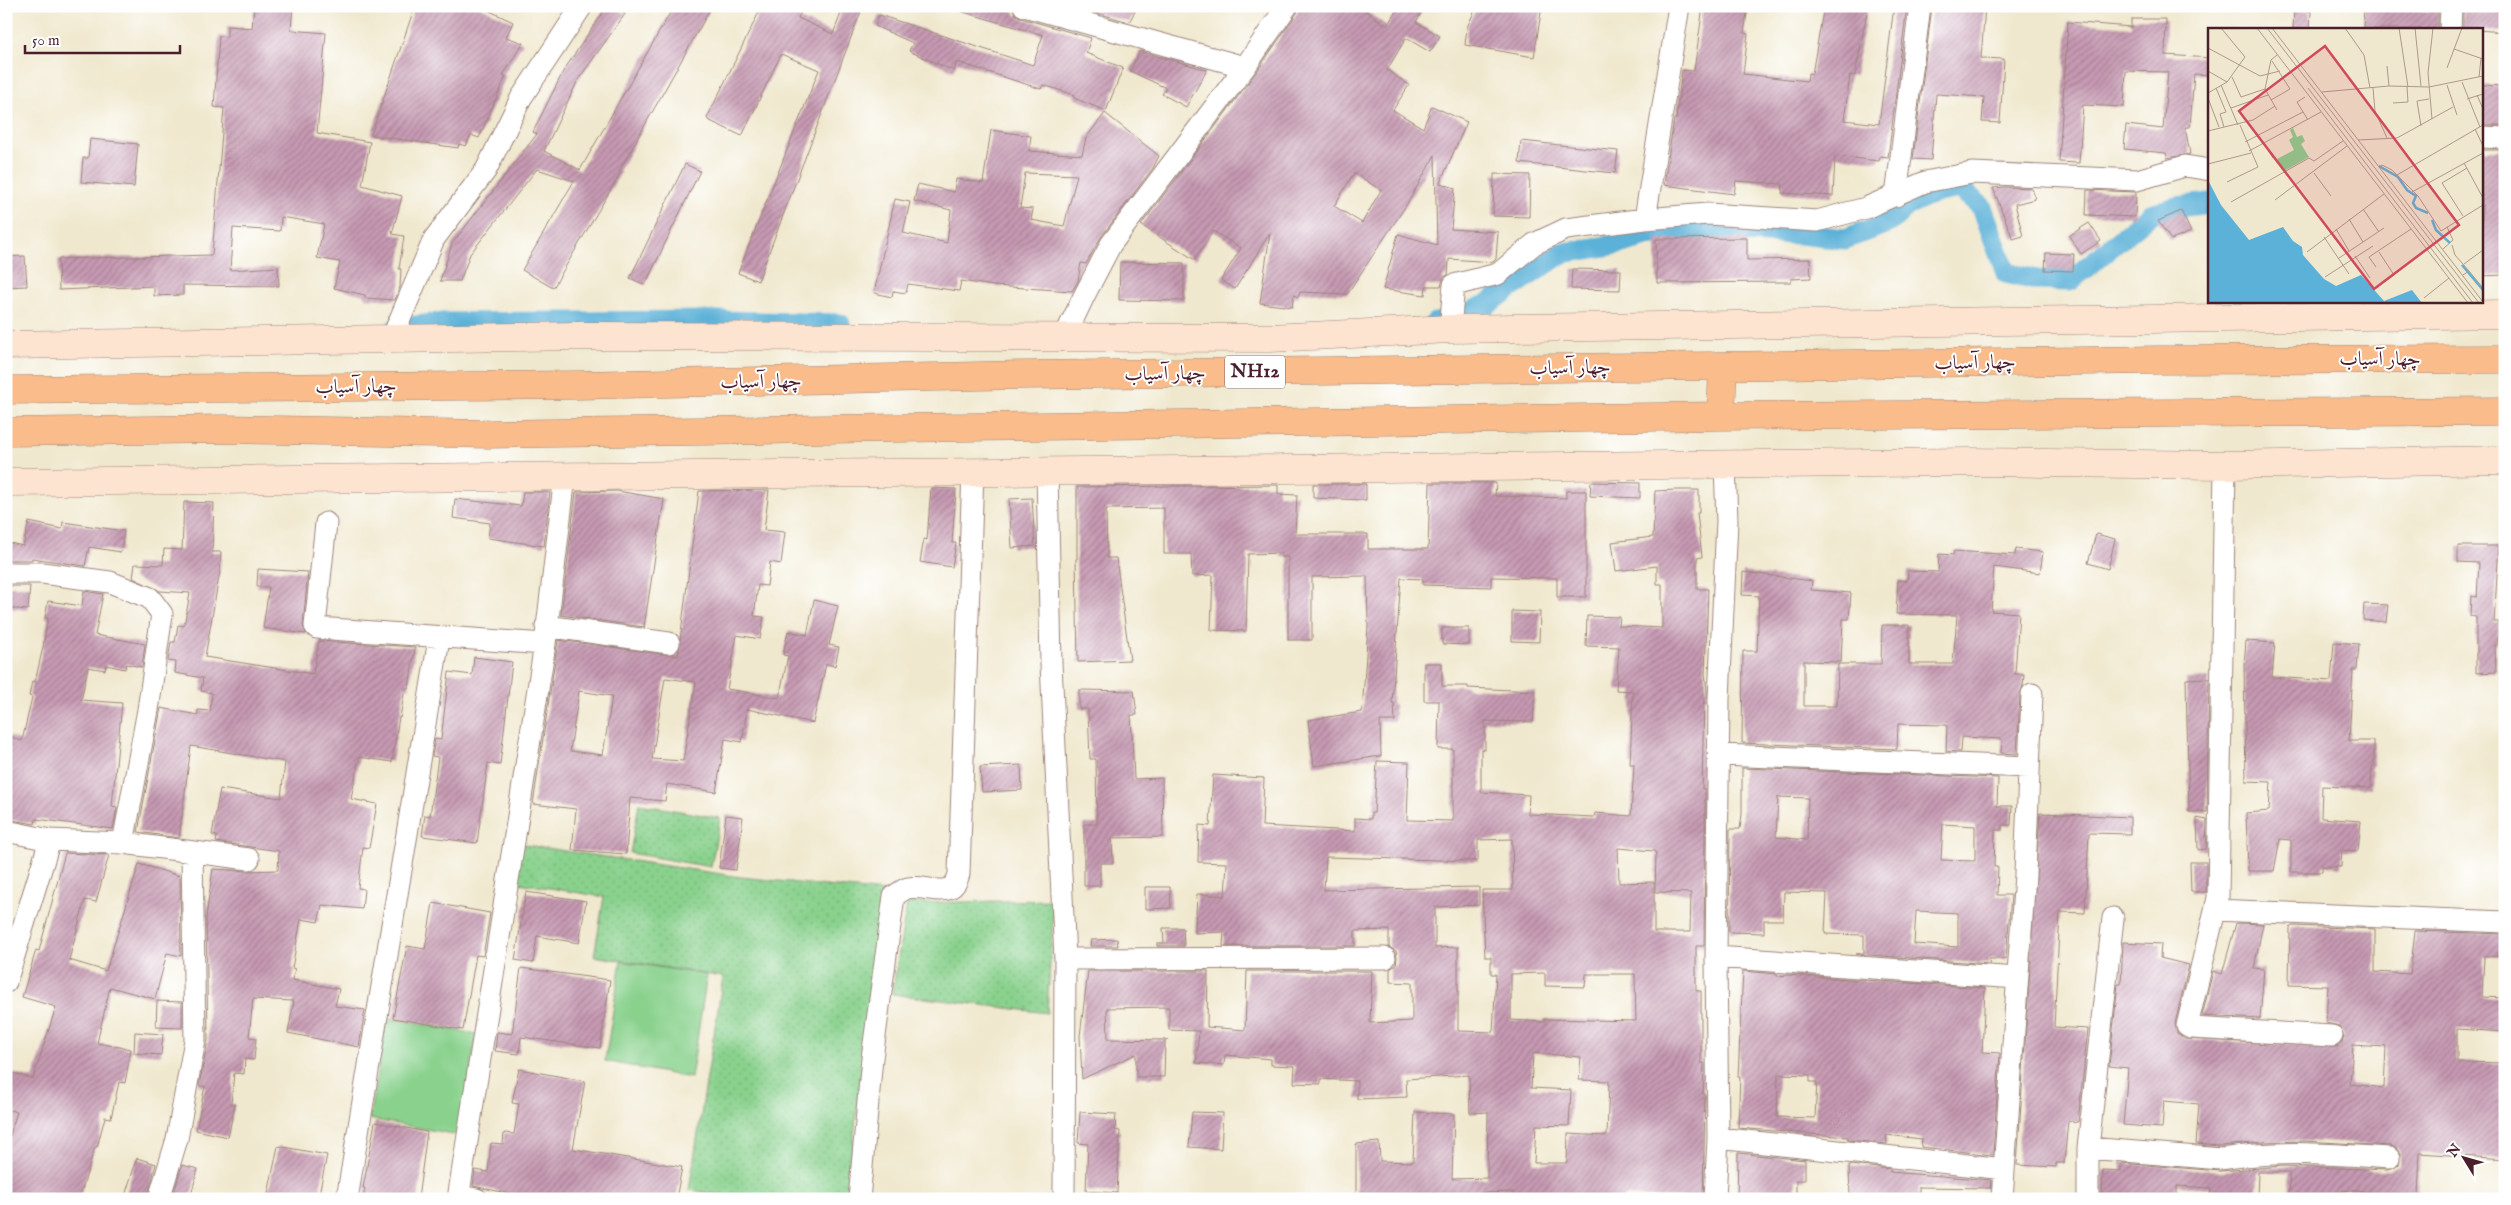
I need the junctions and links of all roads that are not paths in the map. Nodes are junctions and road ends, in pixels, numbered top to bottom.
1 (582, 6) edge
2 (1024, 6) edge
3 (1287, 6) edge
4 (1679, 6) edge
5 (1920, 6) edge
6 (2451, 6) edge
7 (2450, 28) edge
8 (1245, 67) junction
9 (2484, 137) edge
10 (2505, 138) edge
11 (2208, 170) edge
12 (1896, 196) junction
13 (1645, 219) junction
14 (2505, 314) edge
15 (1070, 327) junction
16 (1450, 329) junction
17 (392, 338) junction
18 (6, 345) edge
19 (2505, 359) edge
20 (1723, 366) junction
21 (6, 390) edge
22 (227, 390) junction
23 (2505, 411) edge
24 (1721, 416) junction
25 (225, 429) junction
26 (6, 432) edge
27 (2505, 460) edge
28 (1725, 464) junction
29 (2225, 465) junction
30 (973, 471) junction
31 (1046, 471) junction
32 (565, 476) junction
33 (6, 482) edge
34 (326, 524) dead end
35 (6, 573) edge
36 (546, 635) junction
37 (440, 639) junction
38 (670, 643) dead end
39 (2032, 694) dead end
40 (1720, 755) junction
41 (2029, 767) junction
42 (6, 831) edge
43 (50, 840) junction
44 (123, 843) junction
45 (192, 852) junction
46 (249, 859) dead end
47 (2215, 910) junction
48 (2113, 918) dead end
49 (2505, 922) edge
50 (1716, 957) junction
51 (1385, 958) dead end
52 (1065, 959) junction
53 (2016, 978) junction
54 (6, 982) edge
55 (2332, 1036) dead end
56 (1718, 1138) junction
57 (2088, 1148) junction
58 (2389, 1158) dead end
59 (2004, 1169) junction
60 (465, 1198) edge
61 (159, 1199) edge
62 (347, 1199) edge
63 (859, 1199) edge
64 (1064, 1199) edge
65 (1715, 1199) edge
66 (2002, 1199) edge
67 (2088, 1199) edge

1 - 17 street
2 - 8 street
3 - 8 street
4 - 13 street
5 - 12 street
6 - 7 street
8 - 15 street
9 - 10 street
11 - 12 street
12 - 13 street
13 - 16 street
14 - 16 street
15 - 16 street
15 - 17 street
17 - 18 street
19 - 20 highway, چهار آسیاب / NH12
20 - 22 highway, چهار آسیاب / NH12
20 - 24 highway
21 - 22 highway, چهار آسیاب / NH12
22 - 25 highway
23 - 24 highway
24 - 25 highway
25 - 26 highway
27 - 29 street
28 - 29 street
28 - 31 street
28 - 40 street
29 - 47 street
30 - 31 street
30 - 32 street
30 - 63 street
31 - 52 street
32 - 33 street
32 - 36 street
34 - 37 street
35 - 44 street
36 - 37 street
36 - 38 street
36 - 60 street
37 - 62 street
39 - 41 street
40 - 41 street
40 - 50 street
41 - 53 street
42 - 43 street
43 - 44 street
43 - 54 street
44 - 45 street
45 - 46 street
45 - 61 street
47 - 49 street
47 - 55 street
48 - 57 street
50 - 53 street
50 - 56 street
51 - 52 street
52 - 64 street
53 - 59 street
56 - 59 street
56 - 65 street
57 - 58 street
57 - 67 street
59 - 66 street

